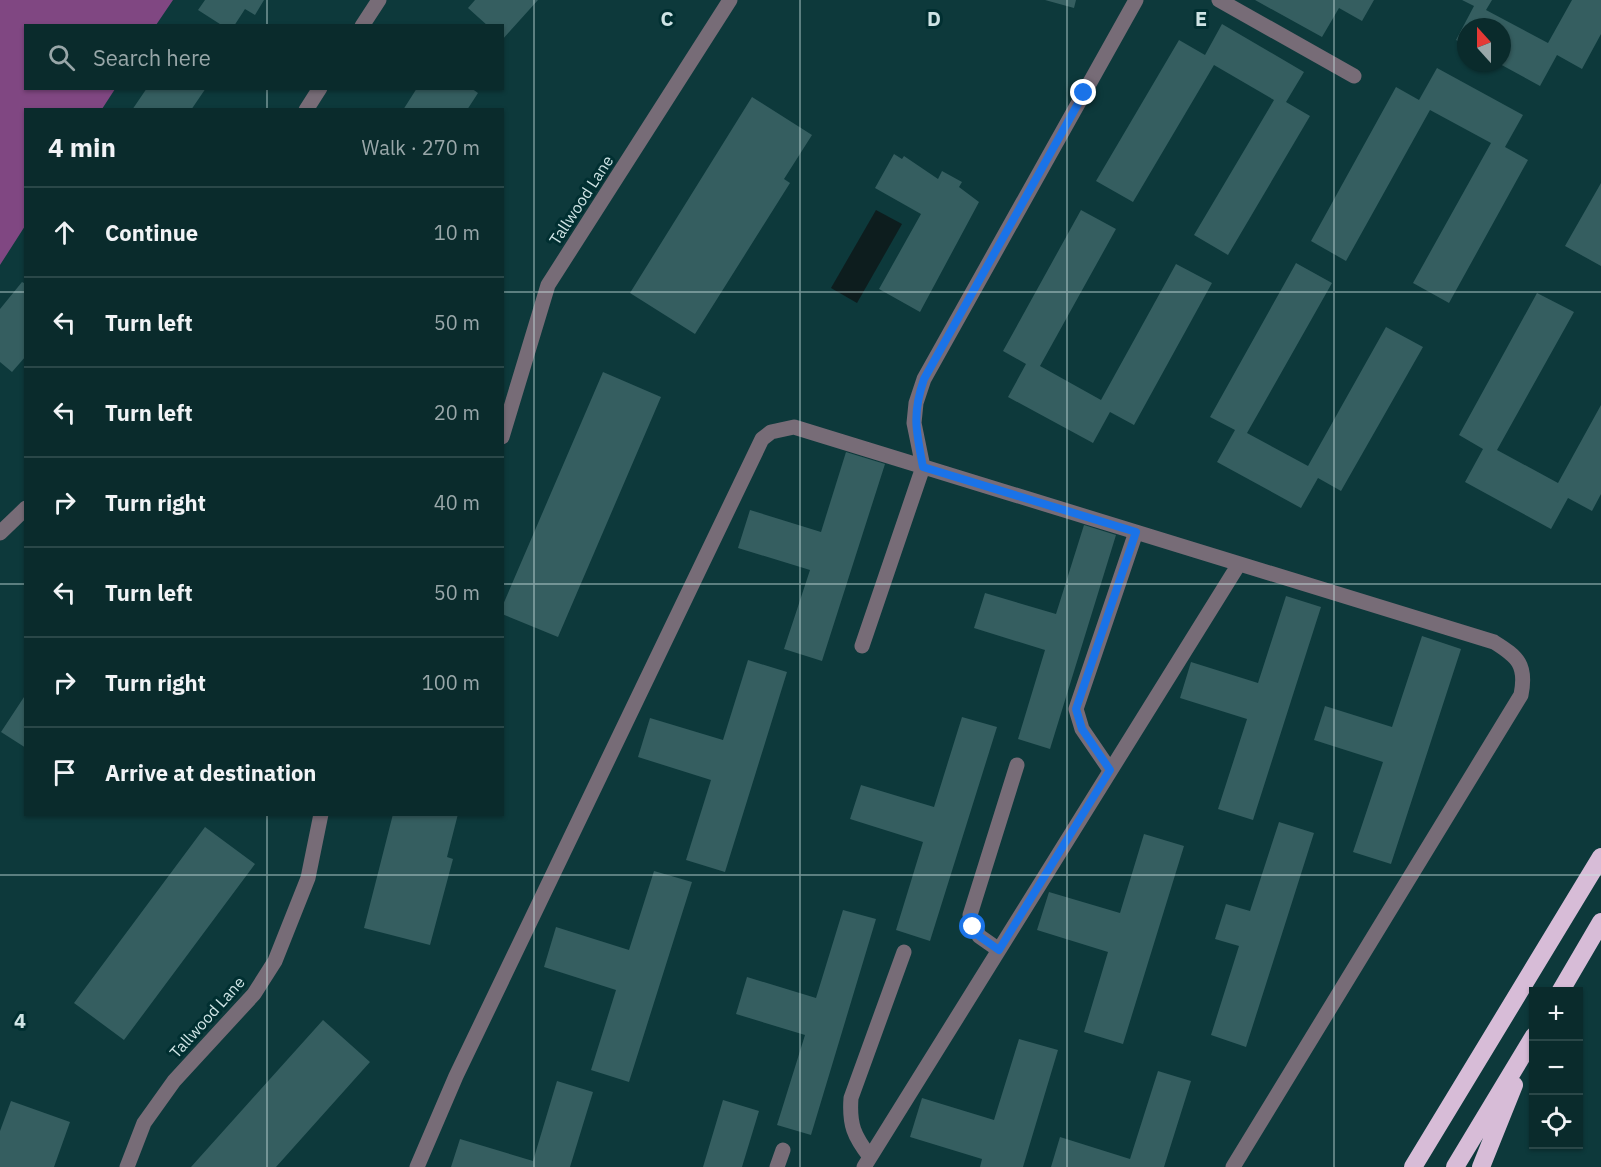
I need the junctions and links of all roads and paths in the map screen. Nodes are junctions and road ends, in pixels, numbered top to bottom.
1 (379, 0) edge
2 (730, 0) edge
3 (1136, 0) edge
4 (1219, 0) edge
5 (363, 24) edge
6 (1354, 76) dead end
7 (319, 90) edge
8 (307, 108) edge
9 (504, 430) edge
10 (923, 467) junction
11 (24, 510) edge
12 (1136, 532) junction
13 (0, 533) edge
14 (1239, 564) junction
15 (862, 646) dead end
16 (1017, 765) dead end
17 (1110, 770) junction
18 (321, 816) edge
19 (1601, 857) edge
20 (1601, 922) edge
21 (999, 950) junction
22 (904, 952) dead end
23 (1563, 987) edge
24 (1531, 1041) edge
25 (1531, 1041) edge
26 (783, 1150) dead end
27 (867, 1162) edge
28 (127, 1167) edge
29 (417, 1167) edge
30 (777, 1167) edge
31 (1233, 1167) edge
32 (1413, 1167) edge
33 (1455, 1167) edge
34 (1481, 1167) edge

1 - 5 street
2 - 9 street, Tallwood Lane
3 - 10 street
4 - 6 street
7 - 8 street
10 - 12 street
10 - 15 street
10 - 29 street
11 - 13 street
12 - 14 street
12 - 17 street
14 - 17 street
14 - 31 street
16 - 21 street
17 - 21 street
18 - 28 street, Tallwood Lane
19 - 32 highway
20 - 23 highway
21 - 27 street
22 - 27 street
24 - 33 highway
25 - 34 highway
26 - 30 street

